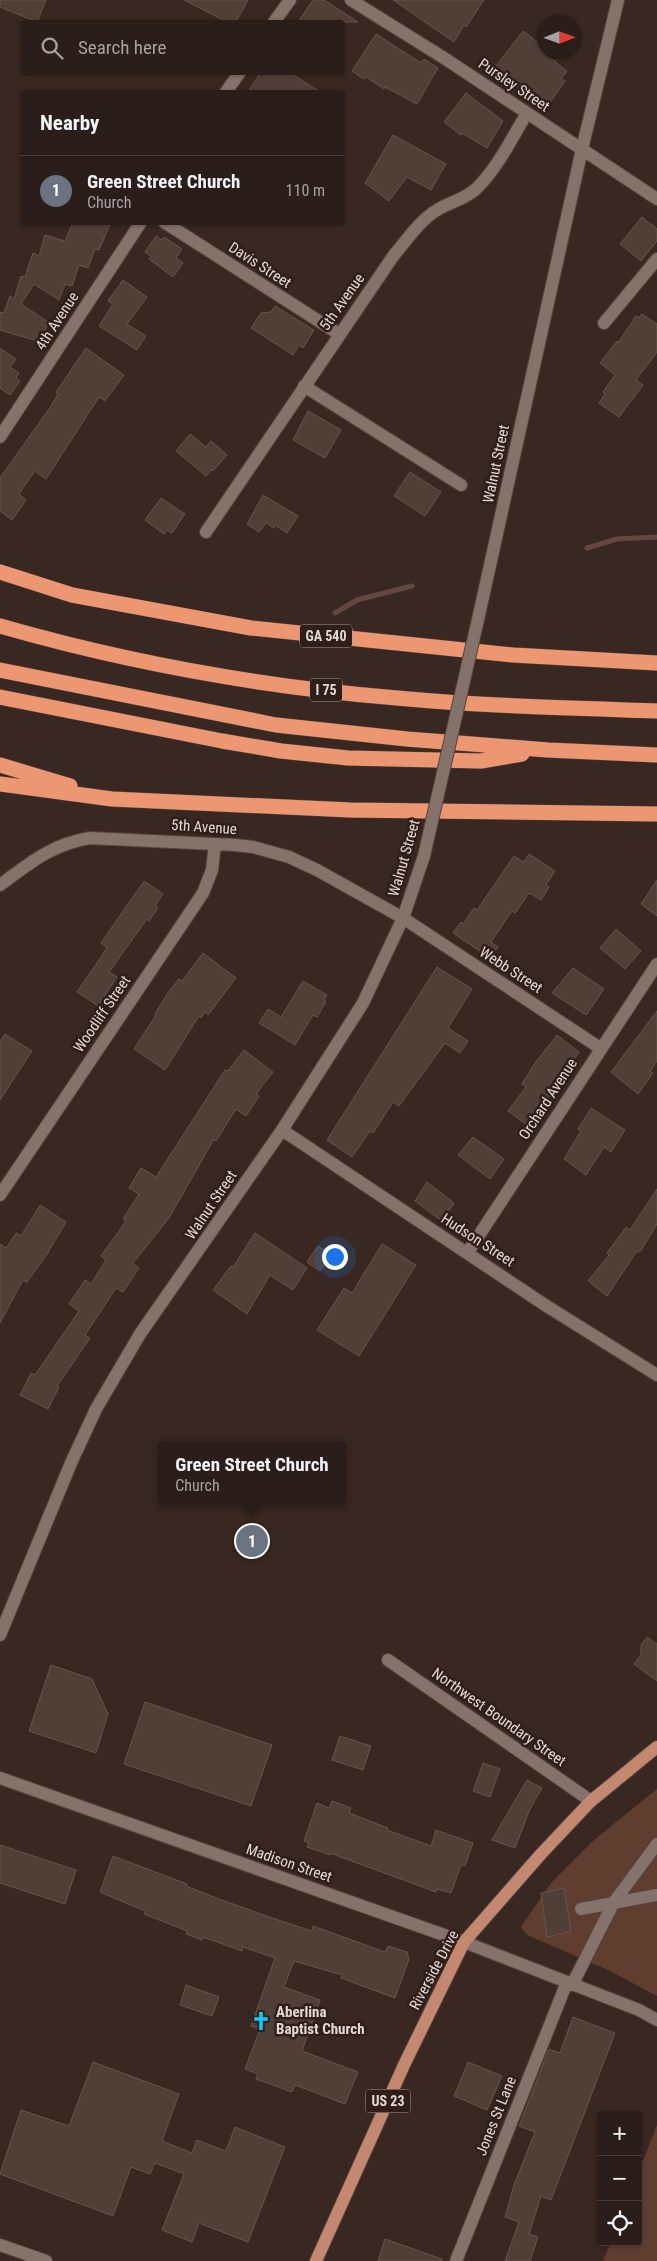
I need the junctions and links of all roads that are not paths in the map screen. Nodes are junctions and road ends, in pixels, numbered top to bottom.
1 (290, 0) edge
2 (351, 0) edge
3 (618, 0) edge
4 (275, 20) edge
5 (238, 75) edge
6 (227, 90) edge
7 (527, 113) junction
8 (582, 150) junction
9 (657, 199) edge
10 (139, 225) edge
11 (169, 225) edge
12 (657, 259) edge
13 (604, 322) dead end
14 (339, 334) junction
15 (304, 386) junction
16 (0, 437) edge
17 (461, 485) dead end
18 (206, 532) dead end
19 (0, 572) edge
20 (0, 626) edge
21 (657, 663) edge
22 (0, 670) edge
23 (0, 697) edge
24 (657, 711) edge
25 (548, 750) junction
26 (657, 755) edge
27 (0, 765) edge
28 (0, 784) edge
29 (112, 799) junction
30 (657, 814) edge
31 (215, 844) junction
32 (0, 885) edge
33 (403, 918) junction
34 (657, 964) edge
35 (600, 1048) junction
36 (282, 1130) junction
37 (0, 1195) edge
38 (468, 1252) junction
39 (657, 1375) edge
40 (0, 1635) edge
41 (388, 1660) dead end
42 (657, 1747) edge
43 (0, 1778) edge
44 (591, 1801) junction
45 (657, 1844) edge
46 (657, 1895) edge
47 (614, 1902) junction
48 (581, 1909) dead end
49 (464, 1942) junction
50 (569, 1983) junction
51 (657, 2020) edge
52 (0, 2245) edge
53 (46, 2261) edge
54 (316, 2261) edge
55 (456, 2261) edge

1 - 4 street
2 - 7 street, Pursley Street
3 - 8 street, Walnut Street
5 - 6 street
7 - 8 street, Pursley Street
7 - 14 street, 5th Avenue
8 - 9 street, Pursley Street
8 - 33 street, Walnut Street, bridge
10 - 16 street, 4th Avenue
11 - 14 street, Davis Street
12 - 13 street
14 - 15 street, 5th Avenue
15 - 17 street
15 - 18 street, 5th Avenue
19 - 21 highway, GA 540
20 - 24 highway, I 75
22 - 25 highway
23 - 25 highway
25 - 26 highway
27 - 29 highway
28 - 29 highway
29 - 30 highway
31 - 32 street, 5th Avenue
31 - 33 street, 5th Avenue
31 - 37 street, Woodliff Street
33 - 35 street, Webb Street
33 - 36 street, Walnut Street
34 - 35 street, Orchard Avenue
35 - 38 street, Orchard Avenue
36 - 38 street, Hudson Street
36 - 40 street, Walnut Street
38 - 39 street, Hudson Street
41 - 44 street, Northwest Boundary Street
42 - 44 main road, Riverside Drive / US 23
43 - 49 street, Madison Street
44 - 49 main road, Riverside Drive / US 23
45 - 47 street, Jones St Lane
46 - 47 street
47 - 48 street
47 - 50 street, Jones St Lane
49 - 50 street, Madison Street
49 - 54 main road, Riverside Drive / US 23
50 - 51 street, Madison Street
50 - 55 street, Jones St Lane
52 - 53 street

